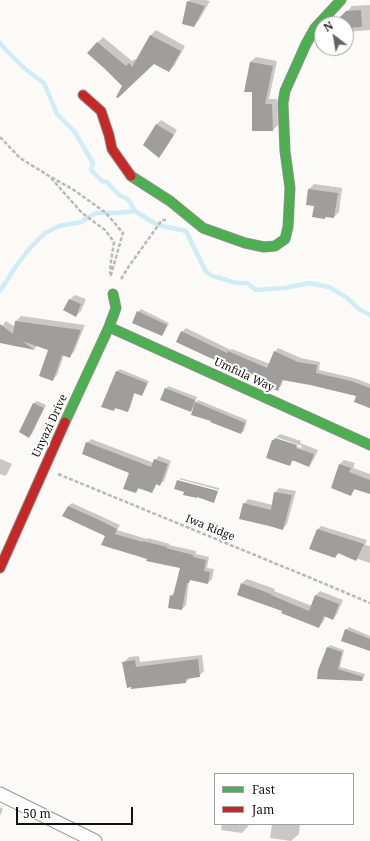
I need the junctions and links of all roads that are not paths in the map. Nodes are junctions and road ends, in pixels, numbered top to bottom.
1 (341, 0) edge
2 (82, 95) dead end
3 (113, 294) road end
4 (109, 326) junction
5 (370, 445) edge
6 (0, 568) edge
7 (0, 794) edge
8 (95, 841) edge

1 - 2 street
3 - 4 street, Unyazi Drive
4 - 5 street, Umfula Way
4 - 6 street, Unyazi Drive
7 - 8 street

